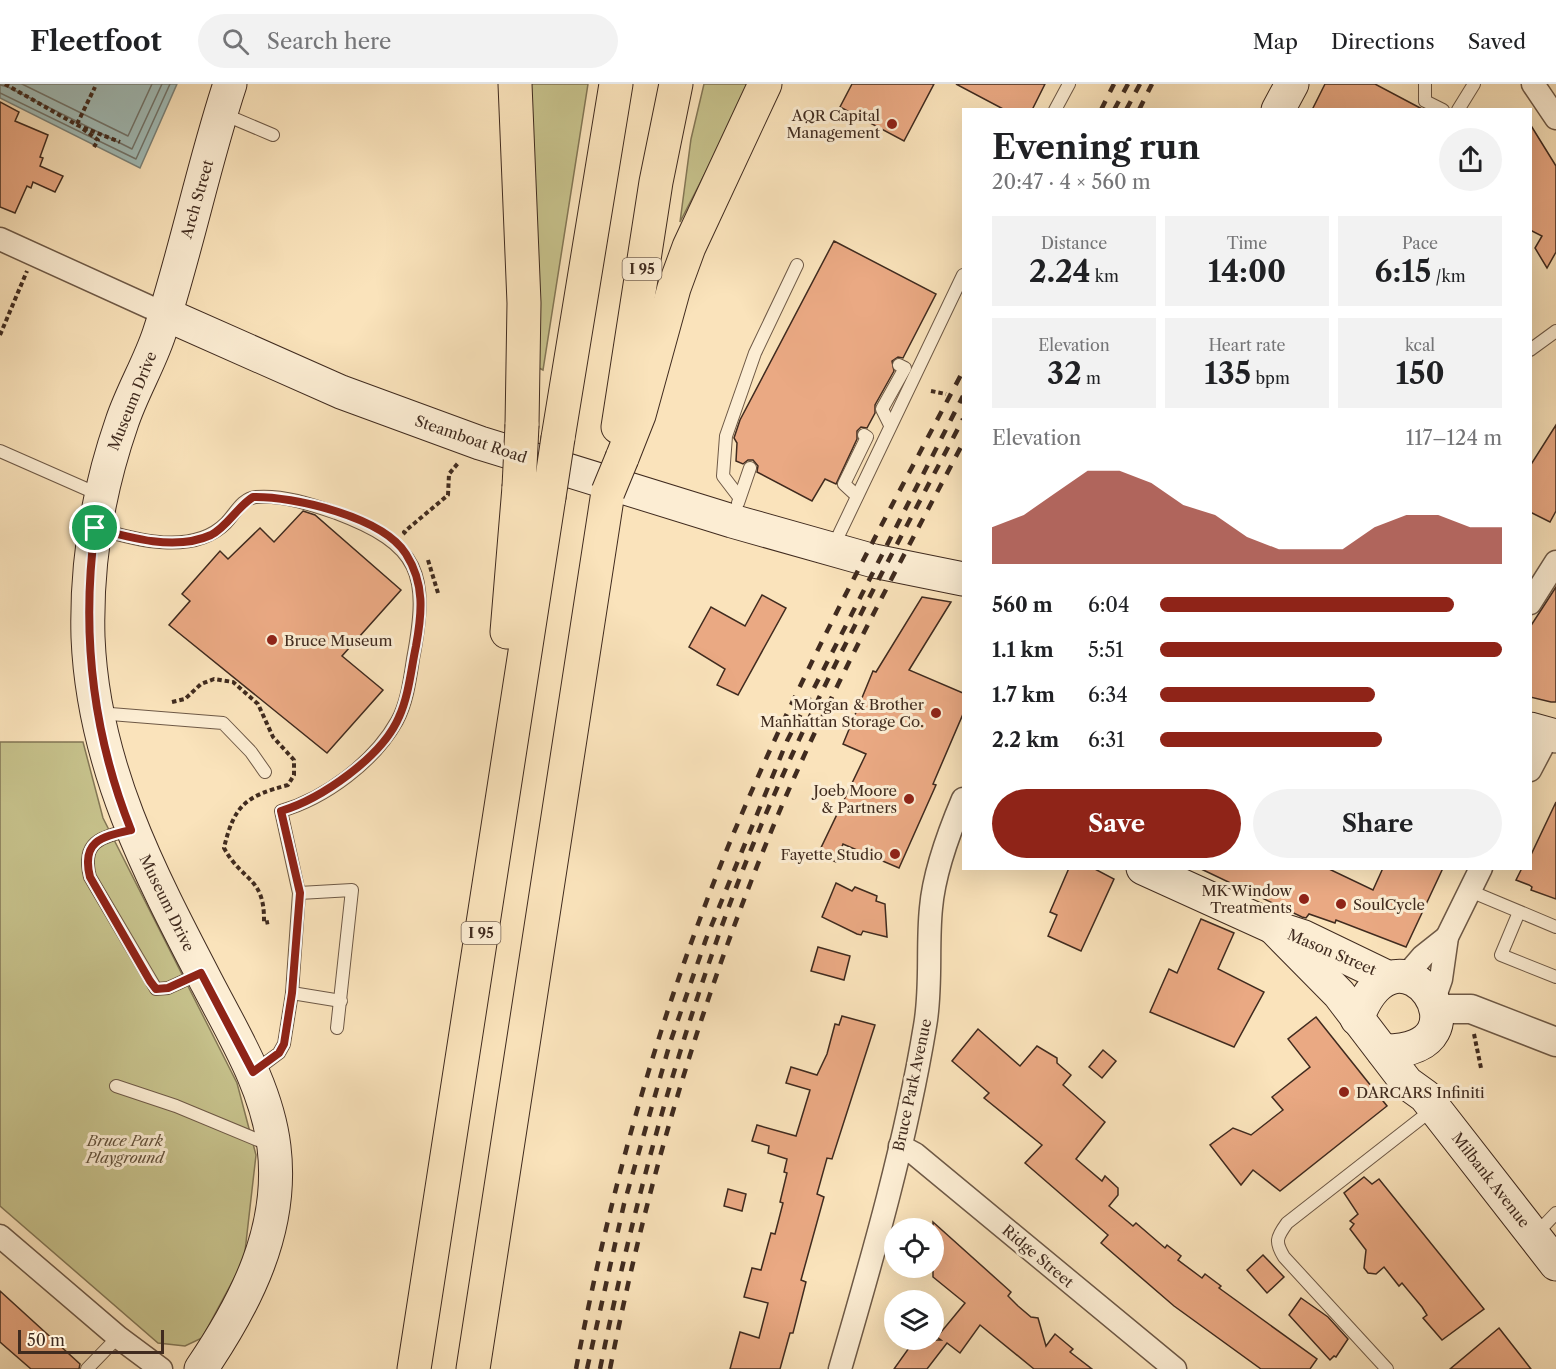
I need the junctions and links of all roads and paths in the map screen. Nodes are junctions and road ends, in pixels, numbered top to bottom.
1 (5, 84) edge
2 (514, 84) edge
3 (616, 84) edge
4 (676, 84) edge
5 (765, 84) edge
6 (1069, 84) edge
7 (1292, 84) edge
8 (1425, 84) edge
9 (1474, 84) edge
10 (1533, 84) edge
11 (95, 87) dead end
12 (226, 98) edge
13 (1056, 108) edge
14 (1279, 108) edge
15 (1439, 108) edge
16 (1459, 108) edge
17 (1556, 118) edge
18 (77, 125) junction
19 (273, 135) dead end
20 (120, 142) dead end
21 (94, 147) dead end
22 (0, 239) edge
23 (34, 254) junction
24 (798, 265) dead end
25 (962, 277) edge
26 (165, 314) junction
27 (1556, 331) edge
28 (0, 335) edge
29 (1532, 349) edge
30 (899, 365) dead end
31 (931, 391) dead end
32 (946, 394) dead end
33 (890, 425) junction
34 (864, 435) dead end
35 (0, 451) edge
36 (618, 456) junction
37 (461, 457) dead end
38 (750, 468) dead end
39 (534, 492) junction
40 (101, 495) junction
41 (857, 496) junction
42 (736, 509) junction
43 (95, 528) junction
44 (412, 539) dead end
45 (832, 549) junction
46 (426, 555) dead end
47 (1556, 562) edge
48 (962, 579) edge
49 (438, 593) dead end
50 (1532, 600) edge
51 (163, 702) dead end
52 (96, 713) junction
53 (1545, 733) edge
54 (1532, 765) edge
55 (266, 772) dead end
56 (962, 802) edge
57 (131, 830) junction
58 (1147, 870) edge
59 (1480, 870) edge
60 (1470, 891) junction
61 (300, 893) junction
62 (1519, 912) junction
63 (269, 922) dead end
64 (1273, 927) junction
65 (1556, 927) edge
66 (1447, 937) junction
67 (201, 973) junction
68 (1397, 977) junction
69 (1556, 977) edge
70 (292, 993) junction
71 (341, 1001) junction
72 (1433, 1015) junction
73 (1357, 1019) junction
74 (337, 1028) dead end
75 (1473, 1037) dead end
76 (1556, 1042) edge
77 (1383, 1052) junction
78 (1481, 1068) dead end
79 (253, 1072) junction
80 (116, 1086) dead end
81 (1430, 1102) junction
82 (900, 1146) junction
83 (274, 1147) junction
84 (1545, 1225) edge
85 (0, 1236) edge
86 (1556, 1264) edge
87 (118, 1337) junction
88 (87, 1369) edge
89 (161, 1369) edge
90 (201, 1369) edge
91 (414, 1369) edge
92 (473, 1369) edge
93 (840, 1369) edge
94 (1175, 1369) edge
95 (1387, 1369) edge

1 - 18 path
2 - 39 highway, bridge
3 - 39 highway, I 95, bridge
4 - 36 highway, I 95
5 - 36 highway
6 - 13 lane
7 - 14 main road
8 - 15 lane
9 - 16 lane
10 - 17 street
11 - 18 path
12 - 19 lane
12 - 26 main road, Arch Street
18 - 20 path
18 - 21 path
22 - 23 street, Steamboat Road
23 - 26 street, Steamboat Road
23 - 28 path
24 - 42 lane
25 - 33 lane
26 - 40 main road, Museum Drive
26 - 42 main road, Steamboat Road
27 - 29 lane
30 - 33 lane
31 - 32 path
33 - 41 lane
34 - 41 lane
35 - 40 lane
36 - 92 highway, bridge
37 - 44 path
38 - 42 lane
39 - 91 highway, I 95
40 - 43 main road, Museum Drive
41 - 45 lane
42 - 45 main road, Steamboat Road
43 - 52 main road, Museum Drive
43 - 61 lane
45 - 48 main road, Steamboat Road
46 - 49 path
47 - 50 street
51 - 63 path
52 - 55 lane
52 - 57 main road, Museum Drive
53 - 54 street
56 - 82 street, Bruce Park Avenue
57 - 67 main road, Museum Drive
57 - 67 lane
58 - 64 main road, Mason Street
59 - 60 street
60 - 62 lane
60 - 66 street
61 - 70 lane
61 - 71 lane
62 - 65 lane
62 - 69 lane
64 - 68 main road, Mason Street
64 - 73 main road, Mason Street
66 - 68 street
66 - 72 street
67 - 79 main road, Museum Drive
68 - 72 main road, Mason Street
68 - 73 main road, Mason Street
70 - 71 lane
70 - 79 lane
71 - 74 lane
72 - 76 street
72 - 77 main road
72 - 81 main road
73 - 77 main road, Mason Street
75 - 78 path
77 - 81 main road, Milbank Avenue
79 - 83 main road, Museum Drive
80 - 83 lane
81 - 84 main road, Milbank Avenue
81 - 95 lane
82 - 93 street, Bruce Park Avenue
82 - 94 street, Ridge Street
83 - 90 main road, Museum Drive
84 - 86 main road, Milbank Avenue
85 - 87 street
87 - 88 lane
87 - 89 street

